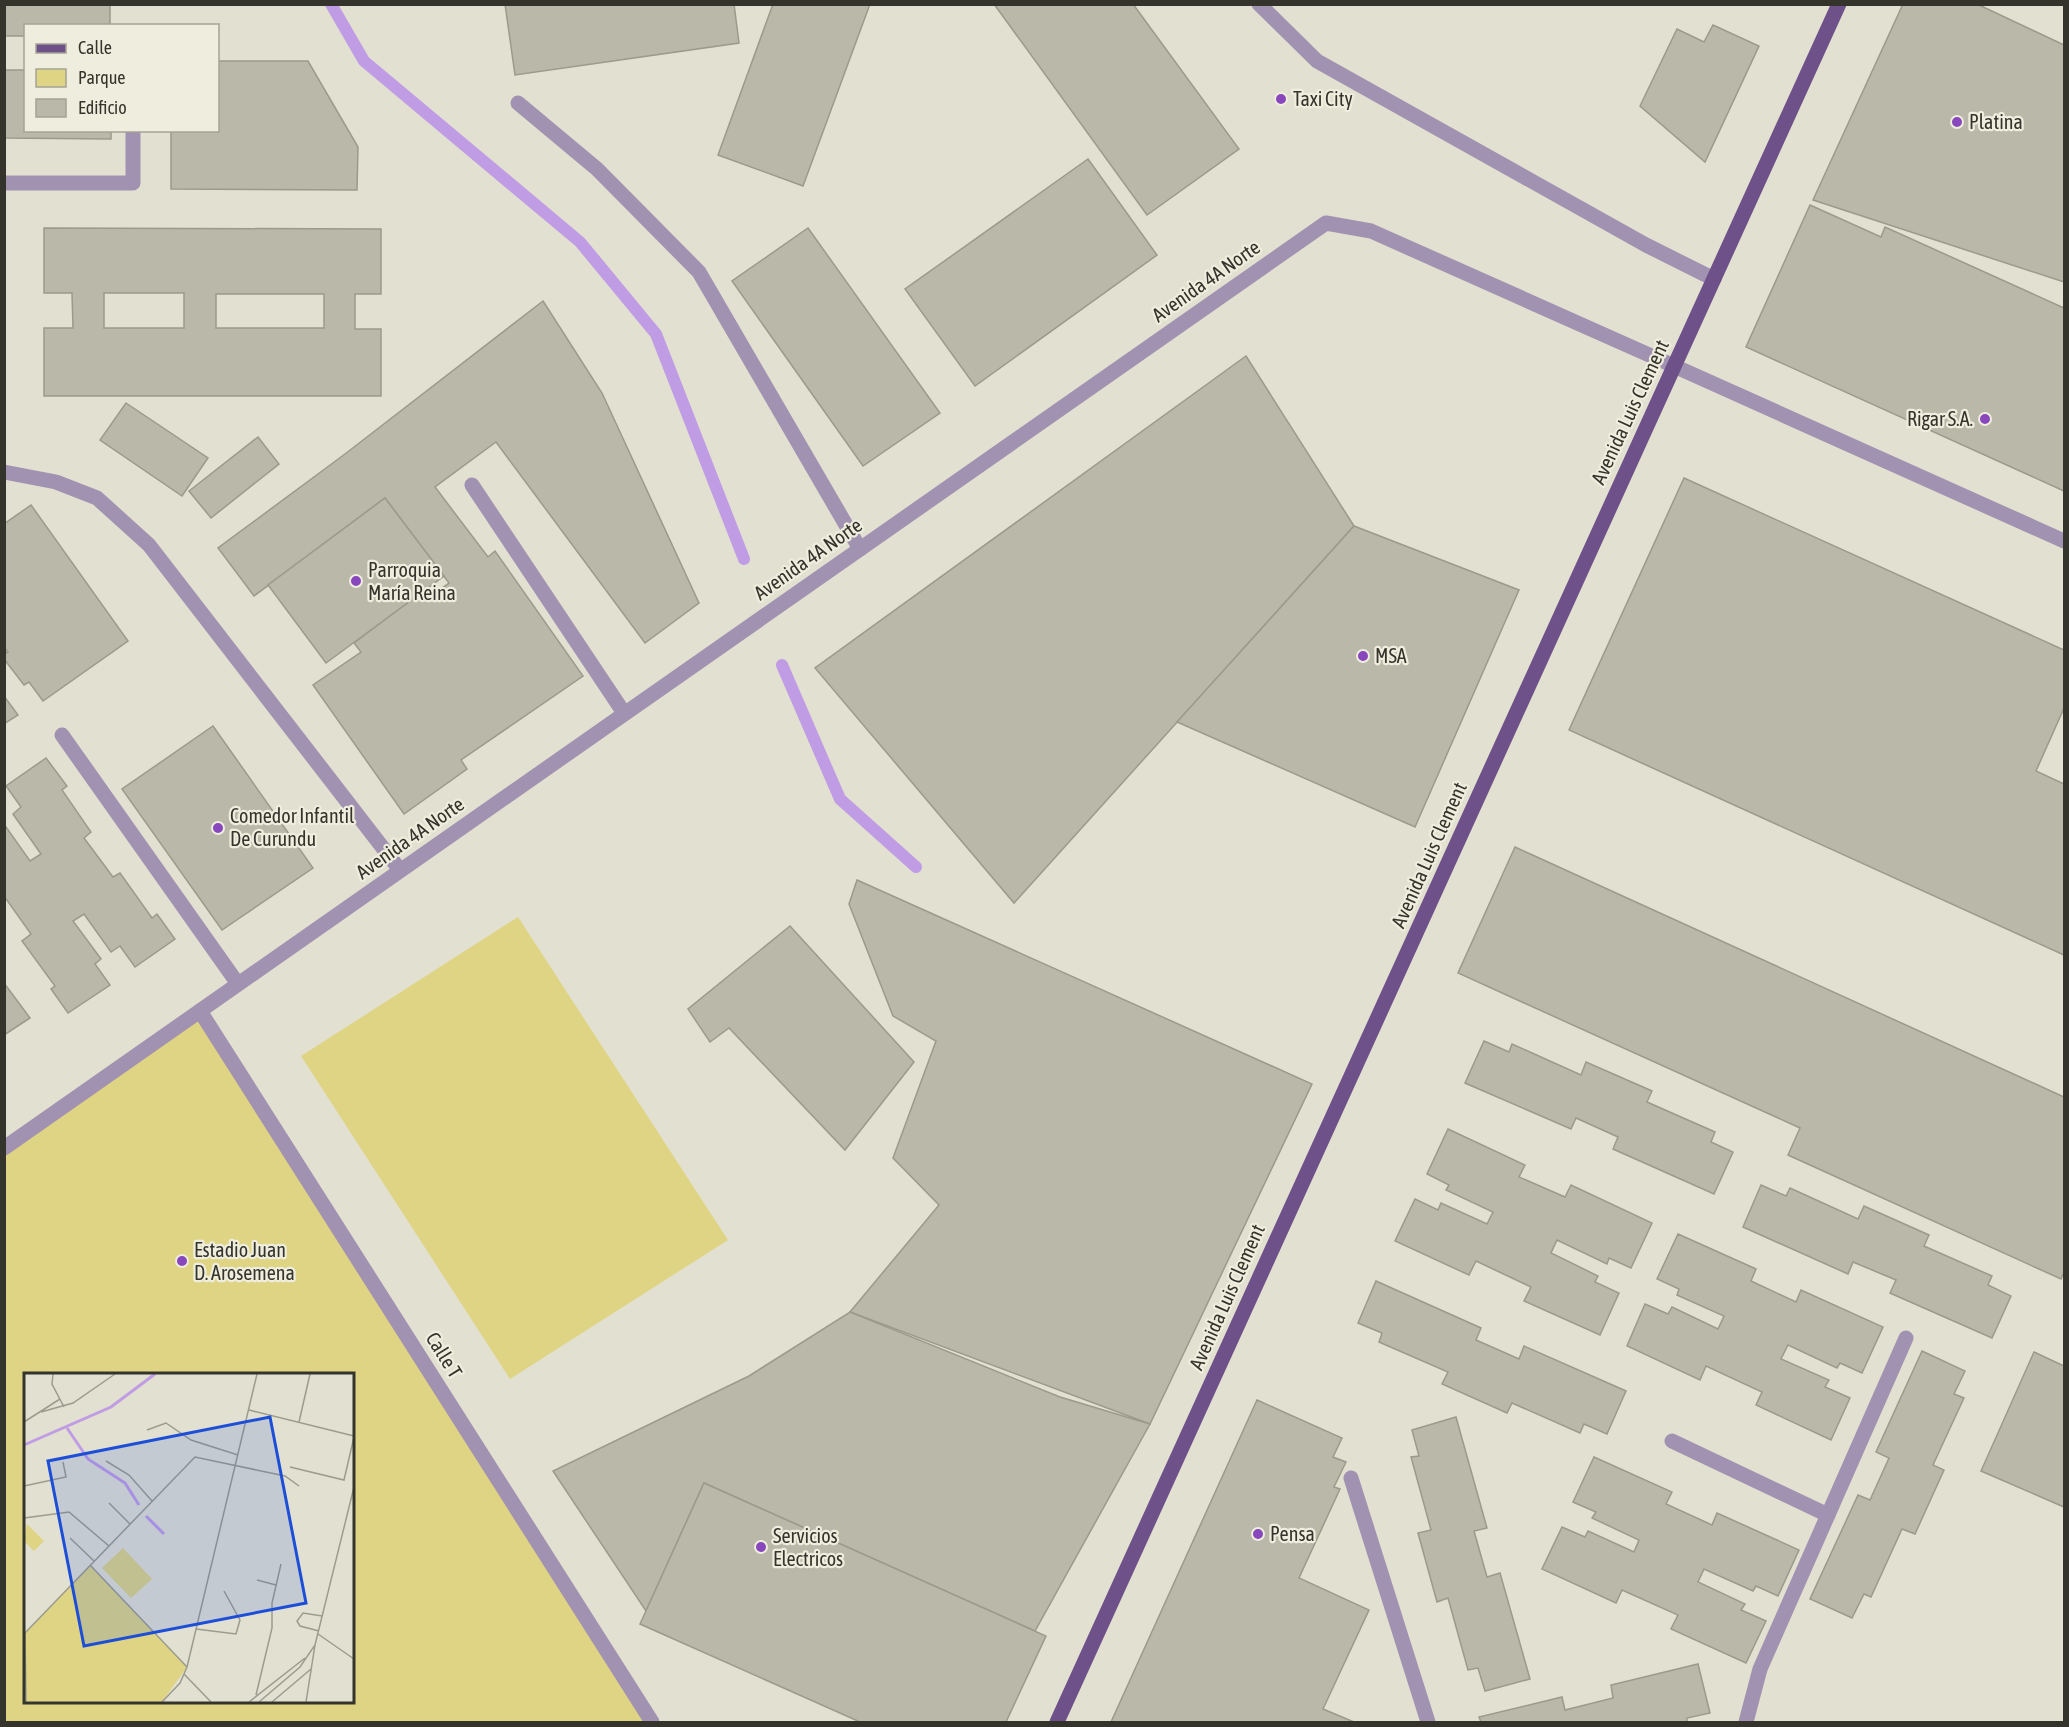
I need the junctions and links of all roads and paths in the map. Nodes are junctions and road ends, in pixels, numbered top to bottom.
1 (1259, 4) edge
2 (1839, 4) edge
3 (518, 103) dead end
4 (133, 132) edge
5 (4, 183) edge
6 (1714, 279) junction
7 (1674, 366) junction
8 (4, 471) edge
9 (472, 485) dead end
10 (2064, 541) edge
11 (860, 549) junction
12 (624, 713) junction
13 (62, 735) dead end
14 (400, 870) junction
15 (238, 984) junction
16 (200, 1011) junction
17 (4, 1148) edge
18 (1906, 1338) dead end
19 (1672, 1441) dead end
20 (1351, 1478) dead end
21 (1828, 1515) junction
22 (652, 1722) edge
23 (1056, 1722) edge
24 (1428, 1722) edge
25 (1746, 1722) edge

1 - 6 street
2 - 6 main road, Avenida Luis Clement
3 - 11 street
4 - 5 street
6 - 7 main road, Avenida Luis Clement
7 - 10 street, Avenida 4A Norte
7 - 11 street, Avenida 4A Norte
7 - 23 main road, Avenida Luis Clement
8 - 14 street
9 - 12 street
11 - 12 street, Avenida 4A Norte
12 - 14 street, Avenida 4A Norte
13 - 15 street
14 - 15 street, Avenida 4A Norte
15 - 16 street, Avenida 4A Norte
16 - 17 street, Avenida 4A Norte
16 - 22 street, Calle T
18 - 21 street
19 - 21 street
20 - 24 street
21 - 25 street

